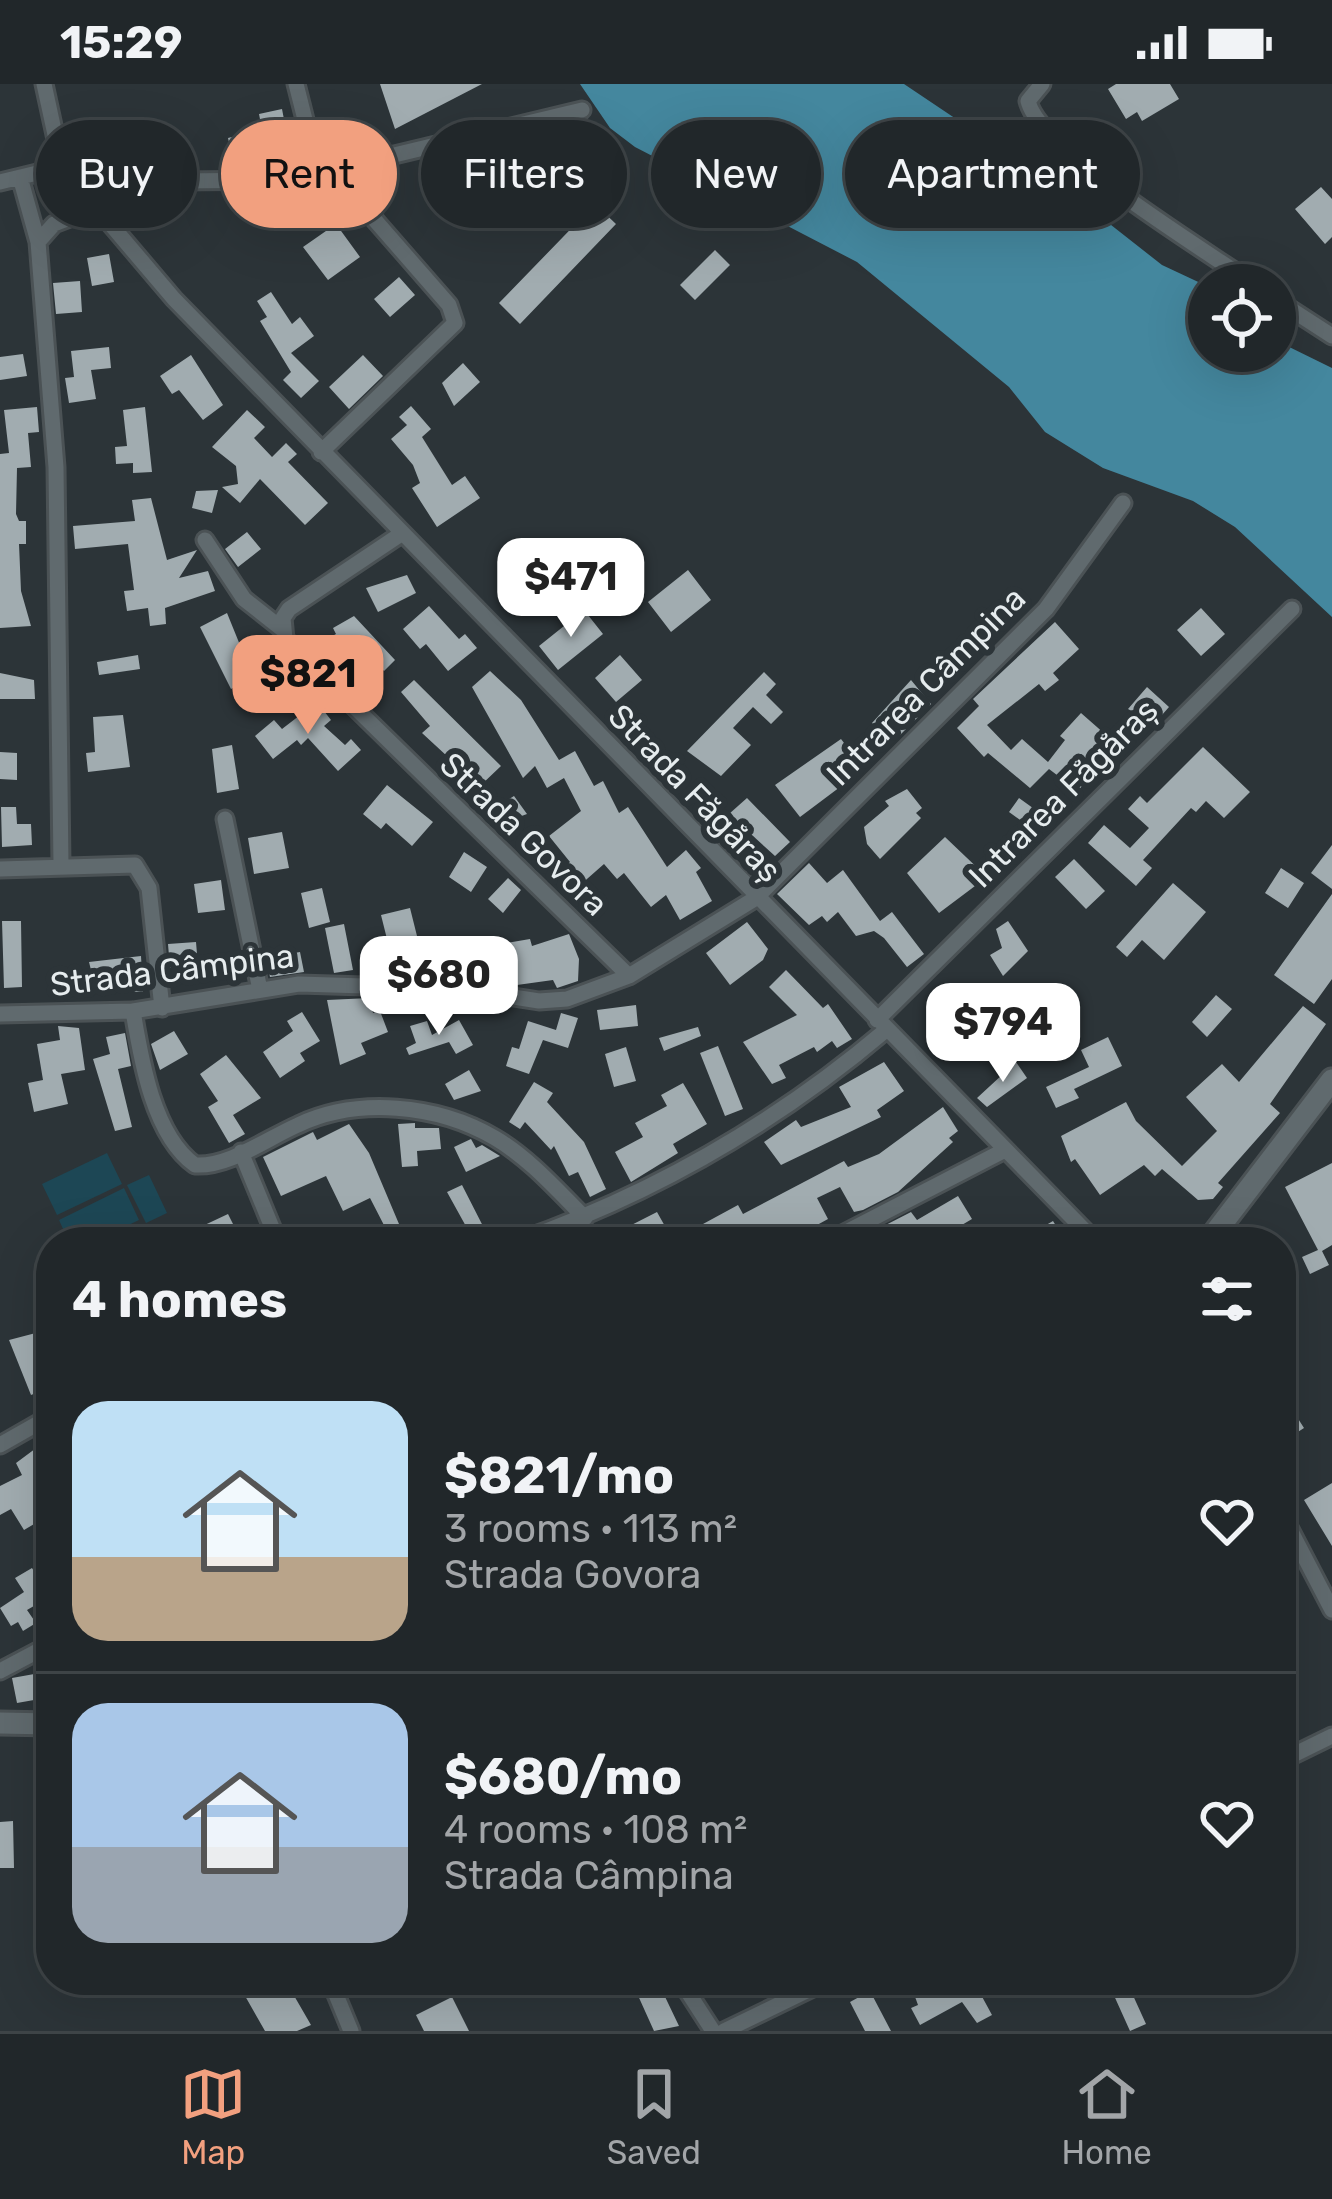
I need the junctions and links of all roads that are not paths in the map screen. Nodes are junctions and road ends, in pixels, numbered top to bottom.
1 (44, 84) edge
2 (296, 84) edge
3 (1042, 84) edge
4 (582, 110) dead end
5 (52, 120) edge
6 (308, 120) edge
7 (397, 156) edge
8 (36, 173) edge
9 (20, 177) junction
10 (0, 182) edge
11 (50, 228) edge
12 (111, 228) edge
13 (377, 228) edge
14 (38, 242) junction
15 (1224, 264) edge
16 (1296, 313) edge
17 (1332, 336) edge
18 (322, 452) junction
19 (1123, 503) dead end
20 (400, 534) junction
21 (205, 539) dead end
22 (1292, 609) dead end
23 (282, 628) junction
24 (225, 819) dead end
25 (61, 865) junction
26 (0, 869) edge
27 (756, 898) junction
28 (629, 976) junction
29 (260, 990) junction
30 (162, 1008) junction
31 (133, 1011) junction
32 (0, 1014) edge
33 (881, 1025) junction
34 (1329, 1093) edge
35 (1003, 1151) junction
36 (241, 1152) junction
37 (585, 1218) junction
38 (272, 1227) edge
39 (559, 1227) edge
40 (856, 1227) edge
41 (1081, 1227) edge
42 (1220, 1227) edge
43 (36, 1425) edge
44 (0, 1445) edge
45 (1296, 1541) edge
46 (1332, 1610) edge
47 (36, 1652) edge
48 (0, 1671) edge
49 (0, 1724) edge
50 (36, 1724) edge
51 (1332, 1736) edge
52 (1296, 1754) edge
53 (336, 1995) edge
54 (690, 1995) edge
55 (799, 1995) edge
56 (351, 2031) edge
57 (713, 2031) edge
58 (724, 2031) edge

1 - 5 street
2 - 6 street
3 - 15 street
4 - 7 street
8 - 9 street
9 - 10 street
9 - 14 street
11 - 14 street
12 - 18 street, Strada Făgăraș
13 - 18 street
14 - 25 street
16 - 17 street
18 - 20 street, Strada Făgăraș
19 - 27 street, Intrarea Câmpina
20 - 23 street
20 - 27 street, Strada Făgăraș
21 - 23 street, Strada Govora
22 - 33 street, Intrarea Făgăraș
23 - 28 street, Strada Govora
24 - 29 street
25 - 26 street
25 - 30 street
27 - 28 street, Strada Câmpina
27 - 33 street, Strada Făgăraș
28 - 29 street, Strada Câmpina
29 - 30 street, Strada Câmpina
30 - 31 street, Strada Câmpina
31 - 32 street, Strada Câmpina
31 - 36 street
33 - 35 street, Strada Făgăraș
33 - 37 street, Intrarea Făgăraș
34 - 42 main road
35 - 40 street
35 - 41 street, Strada Făgăraș
36 - 37 street
36 - 38 street
37 - 39 street, Intrarea Făgăraș
43 - 44 street
45 - 46 street
47 - 48 street
49 - 50 main road
51 - 52 street
53 - 56 street
54 - 57 street
55 - 58 street

